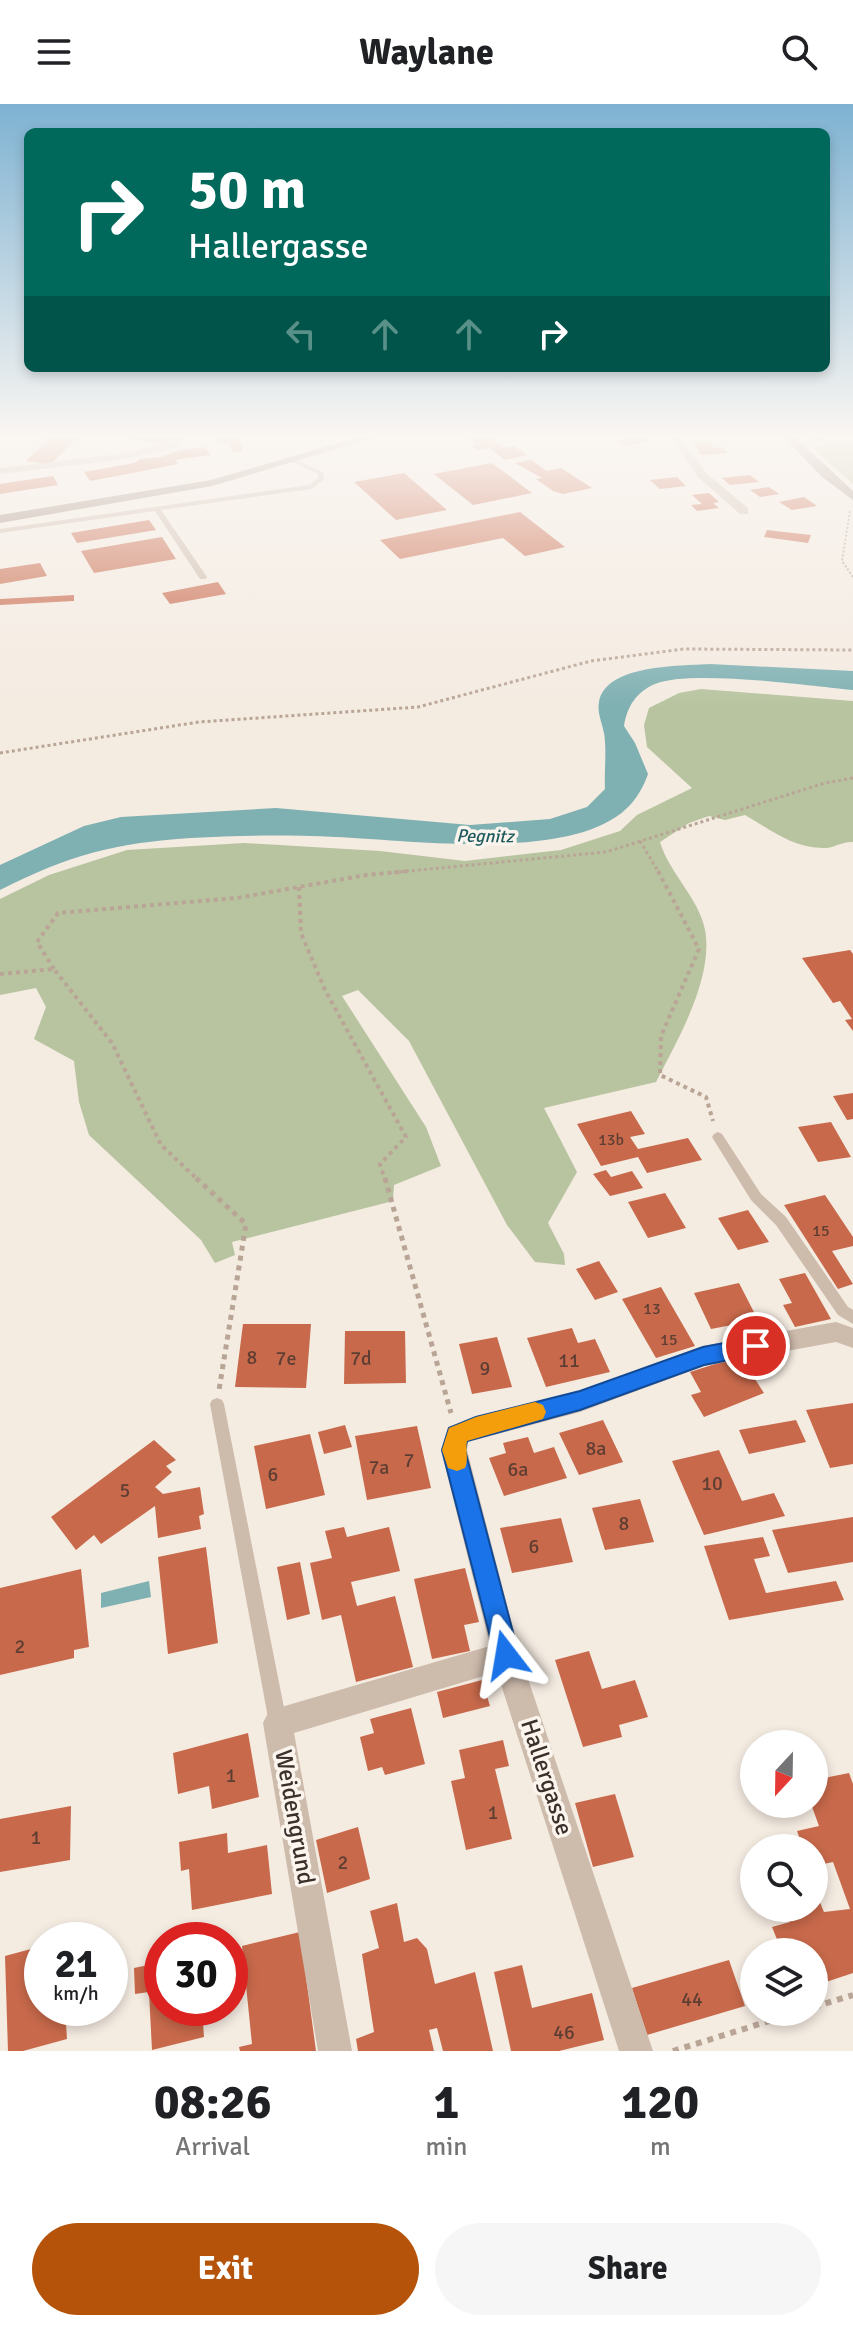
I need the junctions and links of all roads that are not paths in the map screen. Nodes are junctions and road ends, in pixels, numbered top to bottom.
1 (35, 526) edge
2 (168, 526) edge
3 (0, 531) edge
4 (203, 577) dead end
5 (718, 1137) road end
6 (853, 1318) edge
7 (853, 1338) edge
8 (217, 1404) road end
9 (506, 1655) junction
10 (278, 1723) junction
11 (335, 2051) edge
12 (636, 2051) edge

1 - 3 lane
2 - 4 lane
5 - 6 lane
7 - 9 street, Hallergasse
8 - 10 lane
9 - 10 street, Weidengrund
9 - 12 street, Hallergasse
10 - 11 street, Weidengrund

